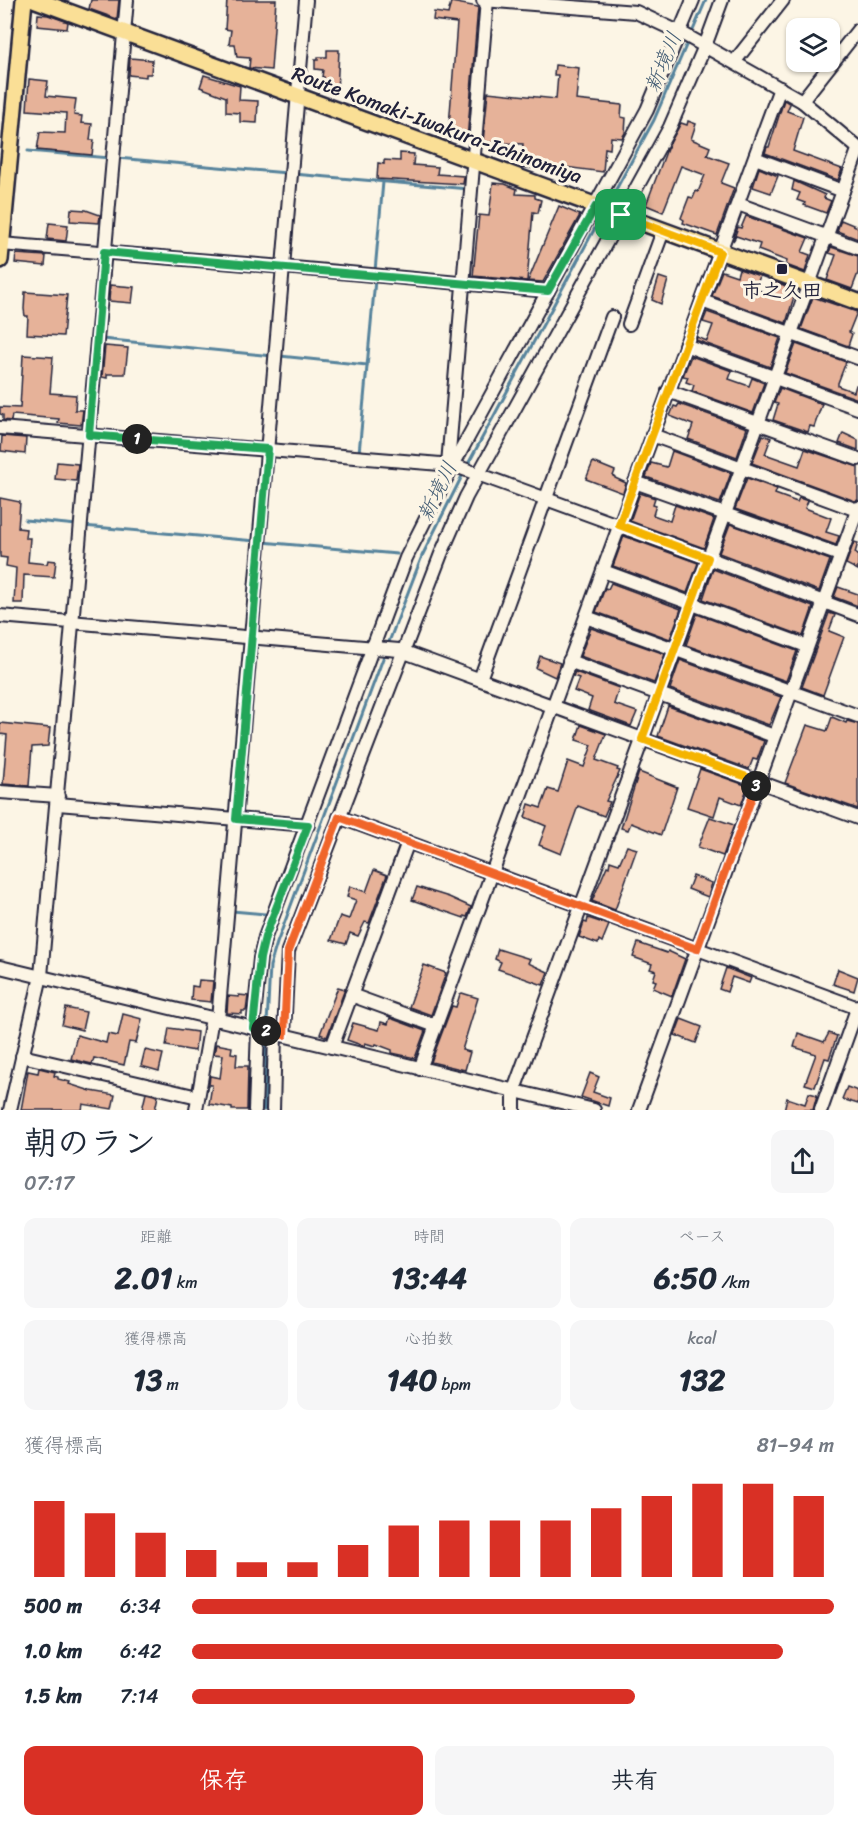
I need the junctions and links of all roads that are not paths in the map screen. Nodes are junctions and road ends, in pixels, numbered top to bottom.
1 (24, 0) edge
2 (36, 0) edge
3 (127, 0) edge
4 (306, 0) edge
5 (486, 0) edge
6 (693, 0) edge
7 (722, 0) edge
8 (783, 0) edge
9 (637, 6) edge
10 (858, 30) edge
11 (125, 33) junction
12 (691, 38) junction
13 (735, 62) junction
14 (780, 88) junction
15 (299, 97) junction
16 (802, 101) junction
17 (858, 149) edge
18 (754, 158) junction
19 (473, 161) junction
20 (843, 190) junction
21 (738, 204) junction
22 (597, 207) junction
23 (619, 215) junction
24 (663, 231) junction
25 (826, 236) junction
26 (858, 248) edge
27 (1, 252) edge
28 (104, 252) junction
29 (720, 252) junction
30 (283, 267) junction
31 (463, 283) junction
32 (809, 284) junction
33 (548, 291) junction
34 (702, 301) junction
35 (858, 302) edge
36 (612, 318) dead end
37 (629, 324) dead end
38 (791, 333) junction
39 (685, 345) junction
40 (858, 358) edge
41 (774, 378) junction
42 (668, 391) junction
43 (858, 408) edge
44 (758, 423) junction
45 (0, 428) edge
46 (89, 435) junction
47 (652, 435) junction
48 (268, 449) junction
49 (858, 459) edge
50 (453, 465) junction
51 (741, 468) junction
52 (478, 474) junction
53 (635, 482) junction
54 (545, 498) junction
55 (858, 509) edge
56 (724, 514) junction
57 (619, 525) junction
58 (840, 555) junction
59 (708, 558) junction
60 (603, 571) junction
61 (824, 601) junction
62 (692, 603) junction
63 (858, 615) edge
64 (0, 616) edge
65 (586, 616) junction
66 (73, 621) junction
67 (253, 637) junction
68 (807, 646) junction
69 (375, 647) junction
70 (675, 649) junction
71 (401, 651) junction
72 (569, 661) junction
73 (480, 680) junction
74 (791, 691) junction
75 (658, 694) junction
76 (553, 706) junction
77 (858, 716) edge
78 (774, 736) junction
79 (642, 739) junction
80 (758, 781) junction
81 (0, 792) edge
82 (58, 800) junction
83 (339, 817) junction
84 (858, 818) edge
85 (236, 819) junction
86 (308, 825) junction
87 (408, 842) junction
88 (492, 873) junction
89 (582, 906) junction
90 (697, 949) junction
91 (0, 967) edge
92 (41, 976) junction
93 (351, 995) junction
94 (858, 1007) edge
95 (215, 1019) junction
96 (436, 1026) junction
97 (255, 1028) junction
98 (279, 1034) junction
99 (332, 1047) junction
100 (22, 1056) junction
101 (420, 1069) junction
102 (514, 1090) junction
103 (198, 1097) junction
104 (10, 1110) edge
105 (196, 1110) edge
106 (255, 1110) edge
107 (273, 1110) edge
108 (514, 1110) edge
109 (594, 1110) edge
110 (639, 1110) edge
111 (821, 1110) edge

1 - 27 main road
2 - 11 main road, Route Komaki-Iwakura-Ichinomiya
3 - 11 street
4 - 15 street
5 - 9 street
5 - 19 street
6 - 12 street
7 - 12 street
8 - 13 street
9 - 12 street
10 - 16 street
11 - 15 main road, Route Komaki-Iwakura-Ichinomiya
11 - 28 street
12 - 13 street
12 - 22 street
12 - 23 street
13 - 14 street
14 - 16 street
14 - 18 street
15 - 19 main road, Route Komaki-Iwakura-Ichinomiya
15 - 30 street
16 - 17 street
17 - 20 street
18 - 20 street
18 - 21 street
19 - 22 main road, Route Komaki-Iwakura-Ichinomiya
19 - 31 street
20 - 25 street
21 - 25 street
21 - 29 street
22 - 23 main road, Route Komaki-Iwakura-Ichinomiya
22 - 33 street
23 - 24 main road, Route Komaki-Iwakura-Ichinomiya
23 - 52 street
24 - 29 main road, Route Komaki-Iwakura-Ichinomiya
24 - 37 street
25 - 26 street
25 - 32 street
27 - 28 street
28 - 30 street
28 - 46 street
29 - 32 main road, Route Komaki-Iwakura-Ichinomiya
29 - 34 street
30 - 31 street
30 - 48 street
31 - 33 street
31 - 50 street
32 - 35 main road, Route Komaki-Iwakura-Ichinomiya
32 - 38 street
33 - 50 street
34 - 38 street
34 - 39 street
36 - 54 street
38 - 40 street
38 - 41 street
39 - 41 street
39 - 42 street
41 - 43 street
41 - 44 street
42 - 44 street
42 - 47 street
44 - 49 street
44 - 51 street
45 - 46 street
46 - 48 street
46 - 66 street
47 - 51 street
47 - 53 street
48 - 50 street
48 - 67 street
50 - 52 street
50 - 69 street
51 - 55 street
51 - 56 street
52 - 54 street
52 - 71 street
53 - 56 street
53 - 57 street
54 - 57 street
54 - 73 street
55 - 58 street
56 - 58 street
56 - 59 street
57 - 59 street
57 - 60 street
58 - 61 street
59 - 61 street
59 - 62 street
60 - 62 street
60 - 65 street
61 - 63 street
61 - 68 street
62 - 68 street
62 - 70 street
64 - 66 street
65 - 70 street
65 - 72 street
66 - 67 street
66 - 82 street
67 - 69 street
67 - 85 street
68 - 74 street
69 - 71 street
69 - 86 street
70 - 74 street
70 - 75 street
71 - 73 street
71 - 83 street
72 - 75 street
72 - 76 street
73 - 76 street
74 - 77 street
74 - 78 street
75 - 78 street
75 - 79 street
76 - 79 street
76 - 88 street
78 - 80 street
79 - 80 street
79 - 89 street
80 - 84 street
80 - 90 street
81 - 82 street
82 - 85 street
82 - 92 street
83 - 87 street
83 - 98 street
85 - 86 street
85 - 95 street
86 - 97 street
87 - 88 street
87 - 93 street
88 - 89 street
88 - 96 street
89 - 90 street
89 - 102 street
90 - 94 street
90 - 110 street
91 - 92 street
92 - 95 street
92 - 100 street
93 - 96 street
93 - 99 street
94 - 111 street
95 - 97 street
95 - 103 street
96 - 101 street
97 - 98 street
97 - 106 street
98 - 99 street
98 - 107 street
99 - 101 street
100 - 103 street
100 - 104 street
101 - 102 street
102 - 108 street
102 - 109 street
103 - 105 street

